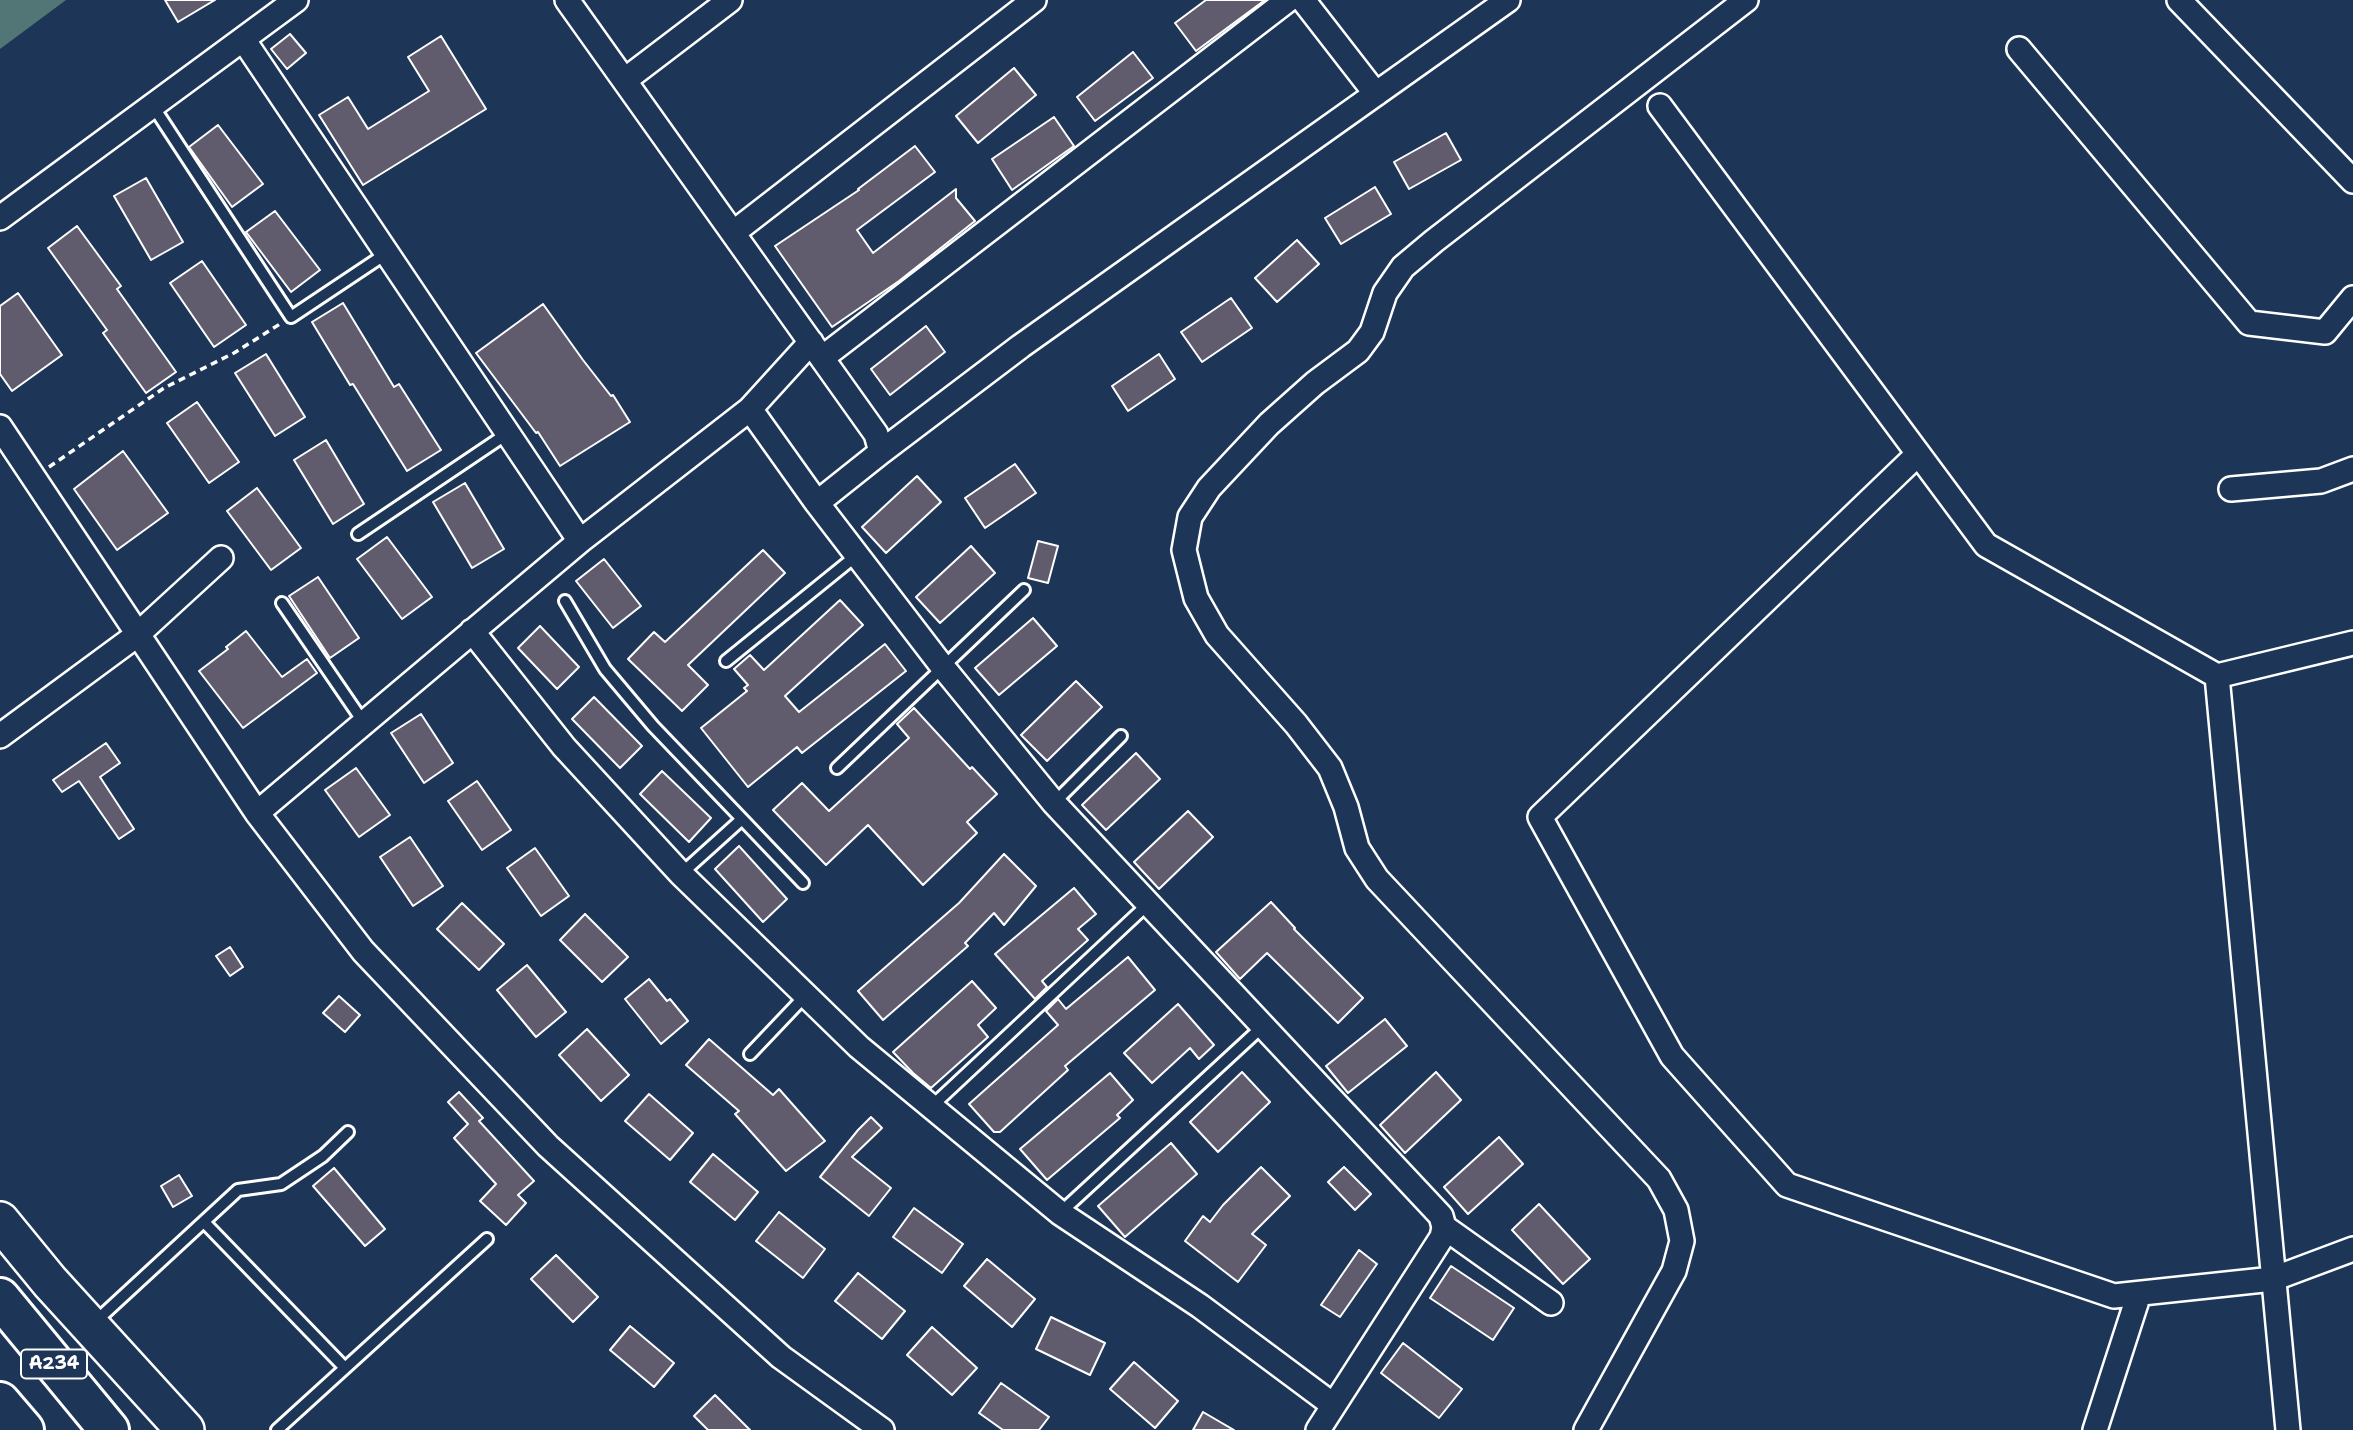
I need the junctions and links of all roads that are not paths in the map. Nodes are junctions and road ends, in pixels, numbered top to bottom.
1 (296, 0) edge
2 (567, 0) edge
3 (730, 0) edge
4 (1034, 0) edge
5 (1287, 0) edge
6 (1303, 0) edge
7 (1508, 0) edge
8 (1746, 0) edge
9 (2179, 0) edge
10 (243, 39) junction
11 (2019, 49) dead end
12 (625, 80) junction
13 (1376, 94) junction
14 (153, 106) junction
15 (1660, 106) dead end
16 (2353, 181) edge
17 (0, 218) edge
18 (733, 233) junction
19 (387, 253) junction
20 (2353, 298) edge
21 (816, 350) junction
22 (750, 409) junction
23 (0, 427) edge
24 (508, 433) junction
25 (881, 452) junction
26 (1918, 454) junction
27 (2353, 469) edge
28 (2231, 489) dead end
29 (817, 503) junction
30 (358, 534) dead end
31 (580, 541) junction
32 (857, 555) junction
33 (221, 558) dead end
34 (1024, 590) dead end
35 (565, 601) dead end
36 (282, 603) dead end
37 (472, 631) junction
38 (137, 635) junction
39 (2353, 643) edge
40 (726, 661) dead end
41 (942, 666) junction
42 (2217, 676) junction
43 (364, 723) junction
44 (0, 736) edge
45 (1121, 736) dead end
46 (837, 768) dead end
47 (1054, 803) junction
48 (257, 813) junction
49 (742, 819) junction
50 (681, 874) junction
51 (803, 883) dead end
52 (1149, 904) junction
53 (806, 995) junction
54 (1263, 1026) junction
55 (750, 1054) dead end
56 (931, 1107) junction
57 (348, 1132) dead end
58 (1060, 1213) junction
59 (0, 1221) edge
60 (204, 1222) junction
61 (1444, 1227) junction
62 (487, 1239) dead end
63 (2353, 1249) edge
64 (2273, 1279) junction
65 (2139, 1294) junction
66 (0, 1298) edge
67 (1551, 1303) dead end
68 (90, 1326) junction
69 (345, 1368) junction
70 (0, 1402) edge
71 (1333, 1405) junction
72 (24, 1430) edge
73 (109, 1430) edge
74 (185, 1430) edge
75 (277, 1430) edge
76 (882, 1430) edge
77 (1318, 1430) edge
78 (1586, 1430) edge
79 (2095, 1430) edge
80 (2287, 1430) edge

1 - 10 street
2 - 12 street
3 - 12 street
4 - 18 street
5 - 21 street
6 - 13 street
7 - 13 street
8 - 78 street
9 - 16 street
10 - 14 street
10 - 19 street
11 - 20 street
12 - 18 street
13 - 25 street
14 - 17 street
14 - 19 lane
15 - 26 street
18 - 21 street
19 - 24 street
21 - 22 street
21 - 25 street
22 - 29 street
22 - 31 street
23 - 38 street
24 - 30 lane
24 - 31 street
25 - 29 street
26 - 42 street
26 - 65 street
27 - 28 street
29 - 32 street
31 - 37 street
32 - 40 lane
32 - 41 street
33 - 38 street
34 - 41 lane
35 - 49 lane
36 - 43 lane
37 - 43 street
37 - 50 street
38 - 44 street
38 - 48 street
39 - 42 street
41 - 46 lane
41 - 47 street
42 - 64 street
43 - 48 street
45 - 47 lane
47 - 52 street
48 - 76 street
49 - 50 lane
49 - 51 lane
50 - 53 street
52 - 54 street
52 - 56 lane
53 - 55 lane
53 - 56 street
54 - 58 lane
54 - 61 street
56 - 58 street
57 - 60 lane
58 - 71 street
59 - 68 highway
60 - 68 lane
60 - 69 lane
61 - 67 street
61 - 71 street
62 - 69 lane
63 - 64 street
64 - 65 street
64 - 80 street
65 - 79 street
66 - 73 highway, A234
68 - 74 highway
69 - 75 lane
70 - 72 highway
71 - 77 street

